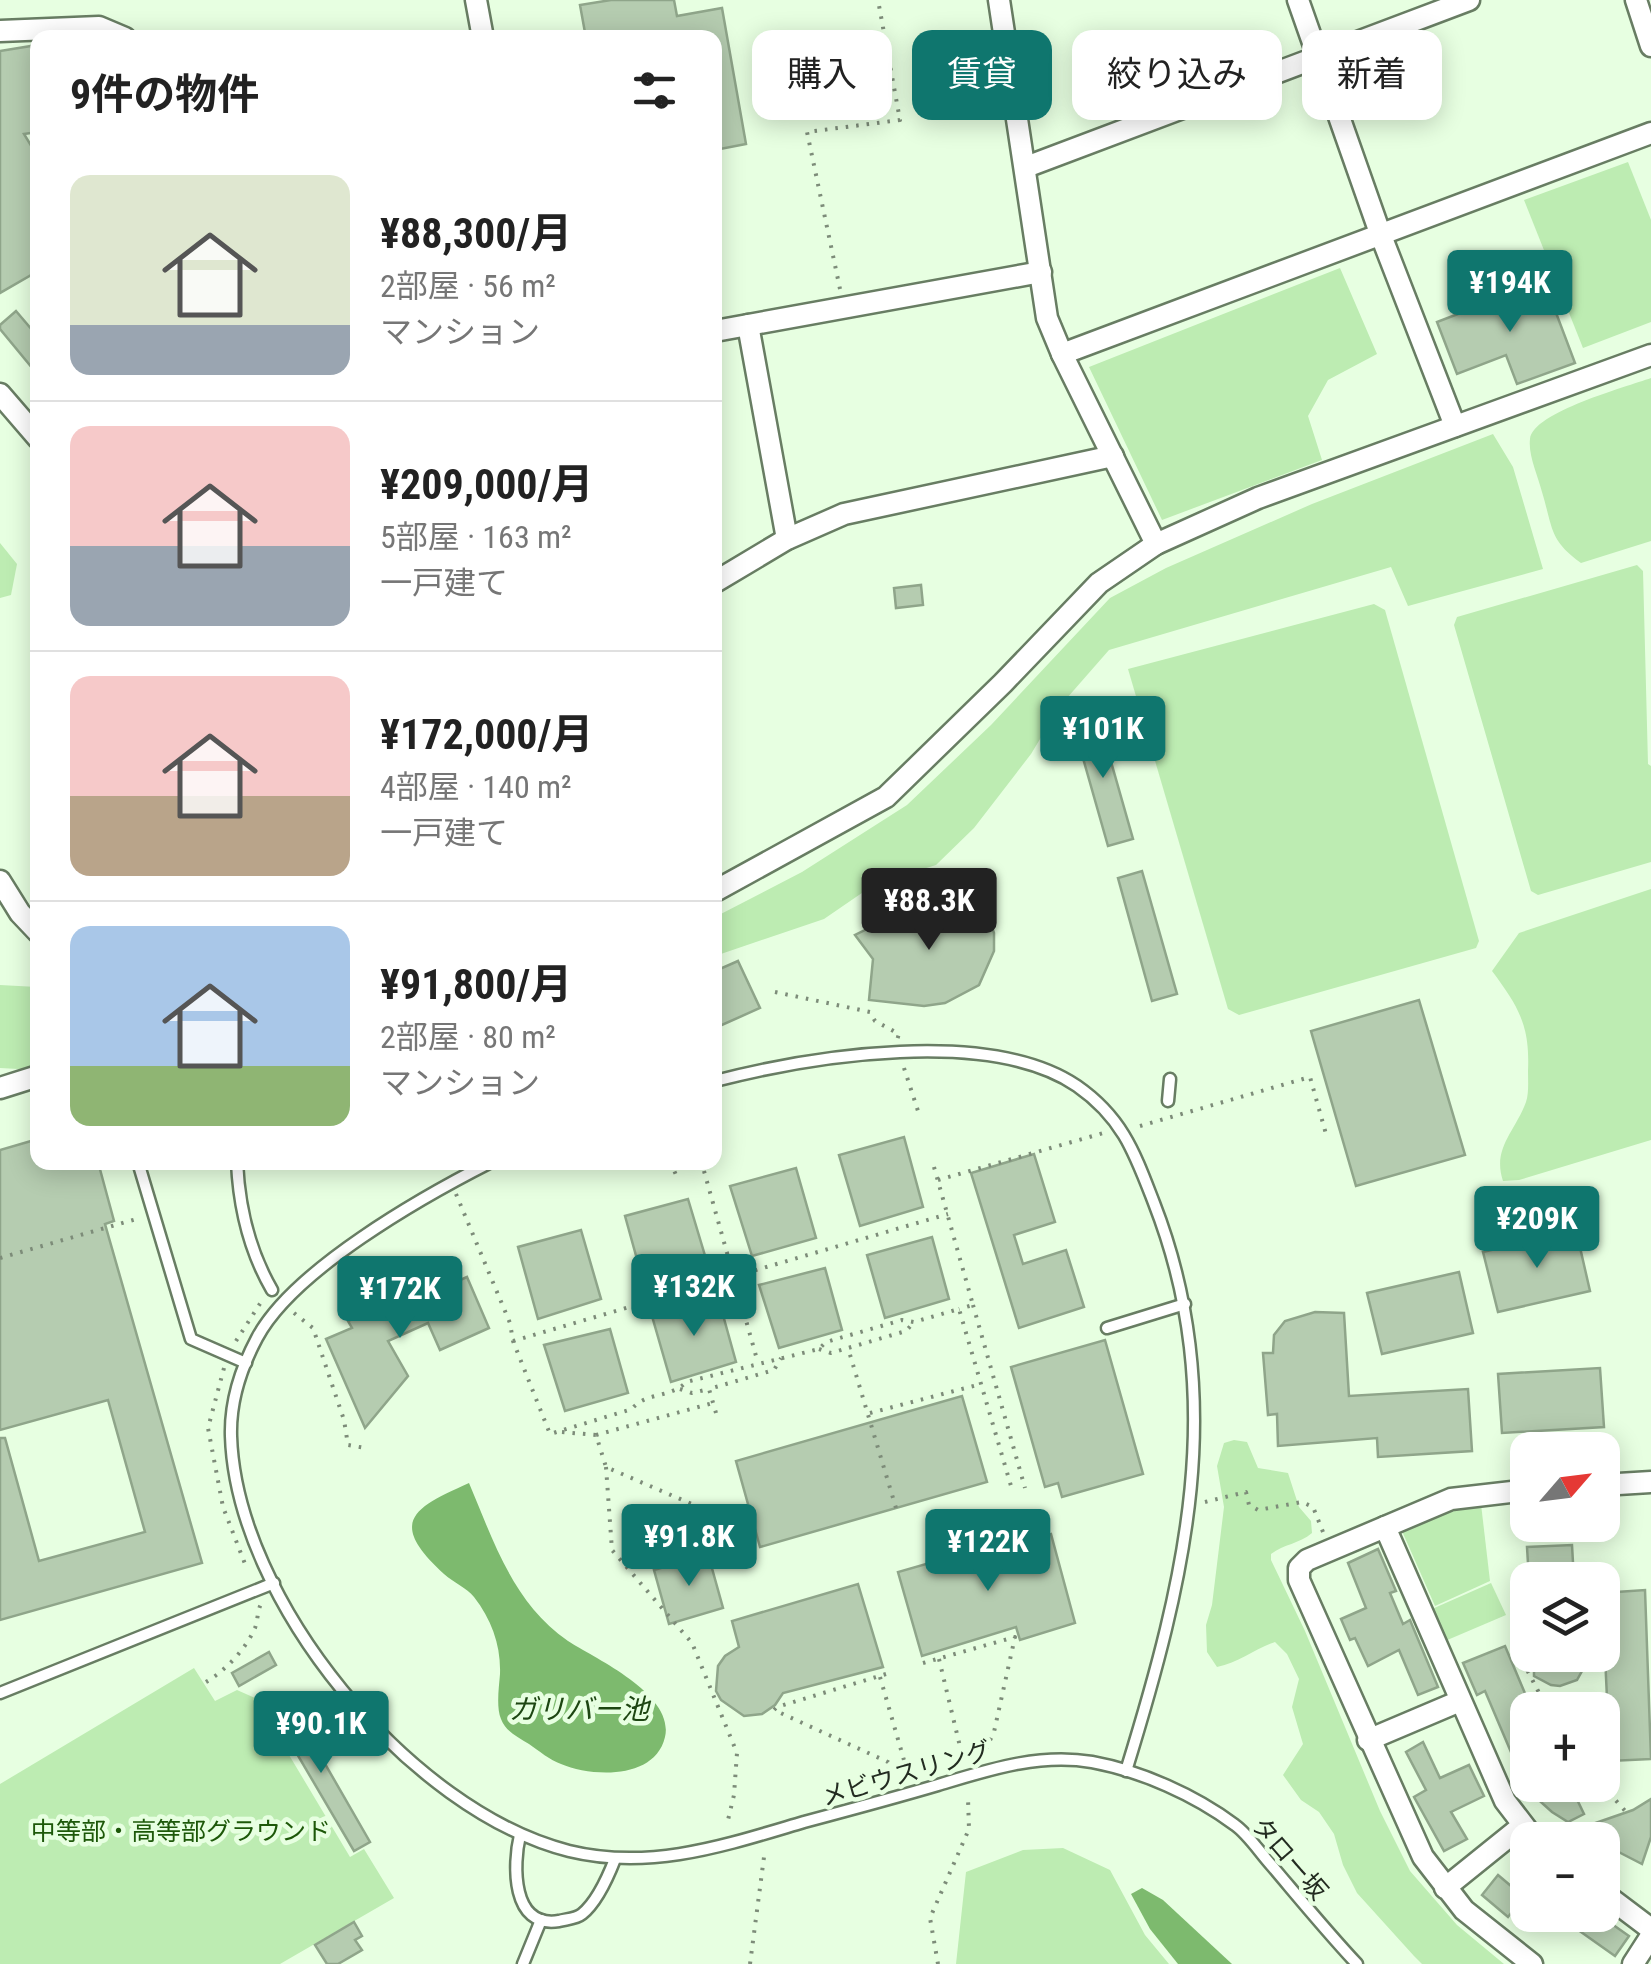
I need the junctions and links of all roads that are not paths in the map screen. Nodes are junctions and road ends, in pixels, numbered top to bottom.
1 (476, 0) edge
2 (999, 0) edge
3 (1298, 0) edge
4 (1469, 0) edge
5 (1636, 0) edge
6 (106, 30) edge
7 (482, 30) edge
8 (1310, 30) edge
9 (1388, 30) edge
10 (0, 31) edge
11 (1651, 46) edge
12 (1302, 62) edge
13 (1342, 120) edge
14 (1651, 133) edge
15 (1026, 166) junction
16 (1380, 232) junction
17 (1041, 272) junction
18 (748, 325) junction
19 (722, 331) edge
20 (1062, 354) junction
21 (1651, 356) edge
22 (0, 394) edge
23 (1456, 426) junction
24 (30, 429) edge
25 (1113, 456) junction
26 (787, 539) junction
27 (1156, 544) junction
28 (722, 578) edge
29 (0, 880) edge
30 (722, 887) edge
31 (30, 923) edge
32 (30, 1079) edge
33 (722, 1079) edge
34 (1170, 1080) dead end
35 (0, 1088) edge
36 (1168, 1101) dead end
37 (140, 1170) edge
38 (239, 1170) edge
39 (467, 1170) edge
40 (272, 1290) road end
41 (1185, 1304) junction
42 (1106, 1328) dead end
43 (246, 1363) junction
44 (1651, 1482) edge
45 (1620, 1484) edge
46 (1510, 1492) edge
47 (1386, 1527) junction
48 (274, 1583) junction
49 (0, 1693) edge
50 (1460, 1700) junction
51 (1368, 1740) junction
52 (1126, 1771) junction
53 (1521, 1822) edge
54 (520, 1835) junction
55 (1510, 1845) edge
56 (615, 1859) junction
57 (1445, 1888) junction
58 (1620, 1907) edge
59 (540, 1920) junction
60 (1651, 1932) edge
61 (522, 1964) edge
62 (1356, 1964) edge
63 (1532, 1964) edge
64 (1633, 1964) edge

1 - 7 street
2 - 15 street
3 - 8 street
4 - 9 street
5 - 11 street
6 - 10 street
12 - 15 street
13 - 16 street
14 - 16 street
15 - 17 street
16 - 20 street
16 - 23 street
17 - 18 street
17 - 20 street
18 - 19 street
18 - 26 street
20 - 25 street
21 - 23 street
22 - 24 street
23 - 27 street
25 - 26 street
25 - 27 street
26 - 28 street
27 - 30 street
29 - 31 street
32 - 35 street
33 - 41 lane
34 - 36 lane
37 - 43 lane
38 - 40 lane
39 - 43 lane, メビウスリング
41 - 42 lane
41 - 52 lane
43 - 48 lane, メビウスリング
44 - 45 street
46 - 47 street
47 - 50 street
47 - 51 street
48 - 49 lane
48 - 54 lane, メビウスリング
50 - 51 street
50 - 53 street
51 - 57 street
52 - 56 lane, メビウスリング
52 - 62 lane, タロー坂
54 - 56 lane, メビウスリング
54 - 59 lane
55 - 57 street
56 - 59 lane
57 - 63 street
58 - 60 street
59 - 61 lane
60 - 64 street

